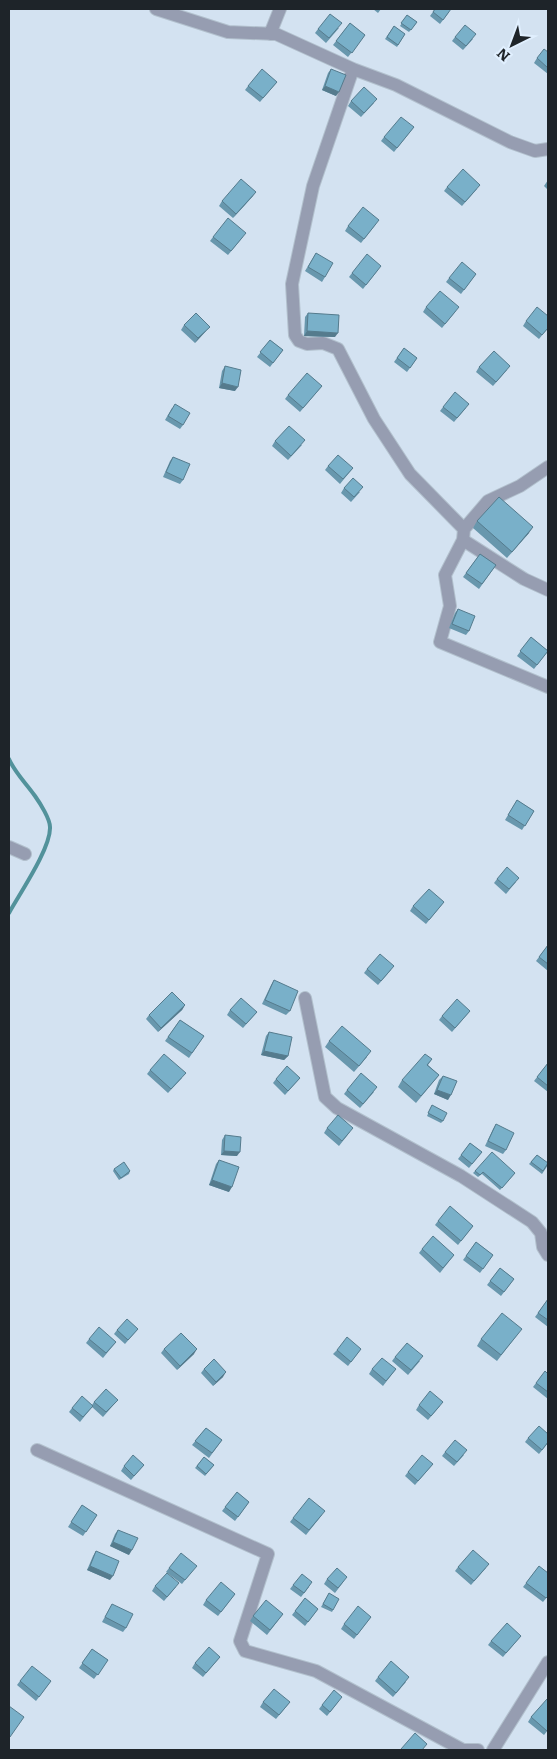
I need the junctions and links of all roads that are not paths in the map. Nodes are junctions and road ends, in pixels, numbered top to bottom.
1 (156, 9) edge
2 (280, 9) edge
3 (270, 34) junction
4 (353, 69) junction
5 (548, 149) edge
6 (548, 467) edge
7 (463, 535) junction
8 (548, 590) edge
9 (548, 687) edge
10 (9, 846) edge
11 (25, 854) dead end
12 (305, 998) dead end
13 (548, 1255) edge
14 (37, 1450) dead end
15 (548, 1662) edge
16 (478, 1750) edge
17 (493, 1750) edge

1 - 3 street
2 - 3 street
3 - 4 street
4 - 5 street
4 - 7 street
6 - 7 street
7 - 8 street
7 - 9 street
10 - 11 street
12 - 13 street
14 - 16 street
15 - 17 street

